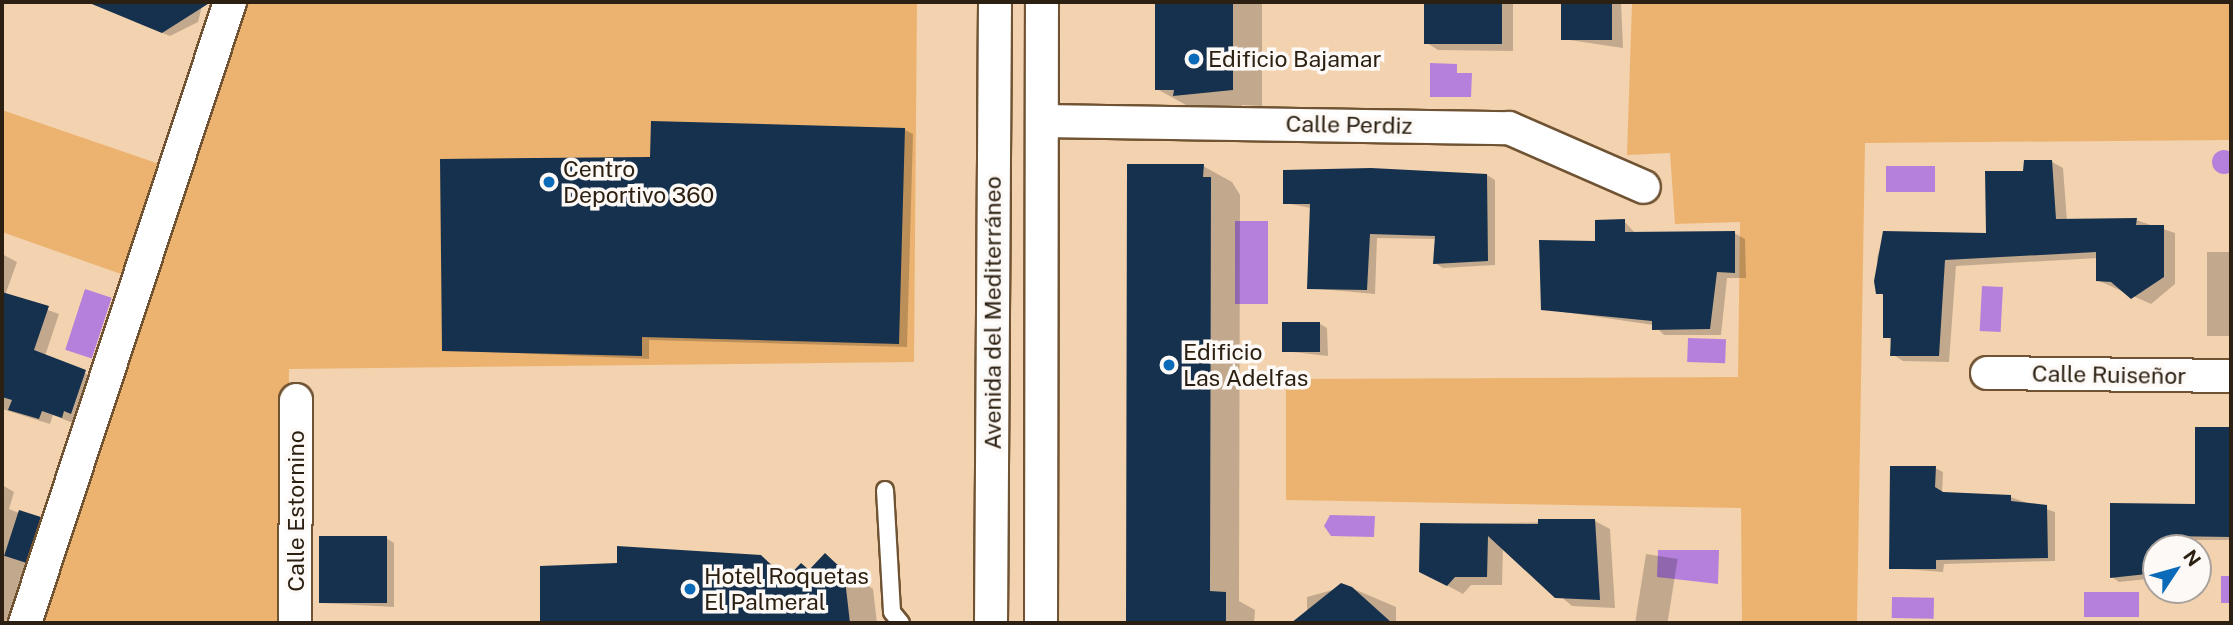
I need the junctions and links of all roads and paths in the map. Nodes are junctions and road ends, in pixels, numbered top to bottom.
1 (230, 2) edge
2 (995, 2) edge
3 (1042, 2) edge
4 (1042, 121) junction
5 (1644, 187) dead end
6 (1987, 373) dead end
7 (2231, 376) edge
8 (296, 400) dead end
9 (885, 490) dead end
10 (25, 623) edge
11 (295, 623) edge
12 (901, 623) edge
13 (991, 623) edge
14 (1041, 623) edge

1 - 10 street
2 - 13 street, Avenida del Mediterráneo
3 - 4 street
4 - 5 street, Calle Perdiz
4 - 14 street
6 - 7 street, Calle Ruiseñor
8 - 11 street, Calle Estornino
9 - 12 lane

